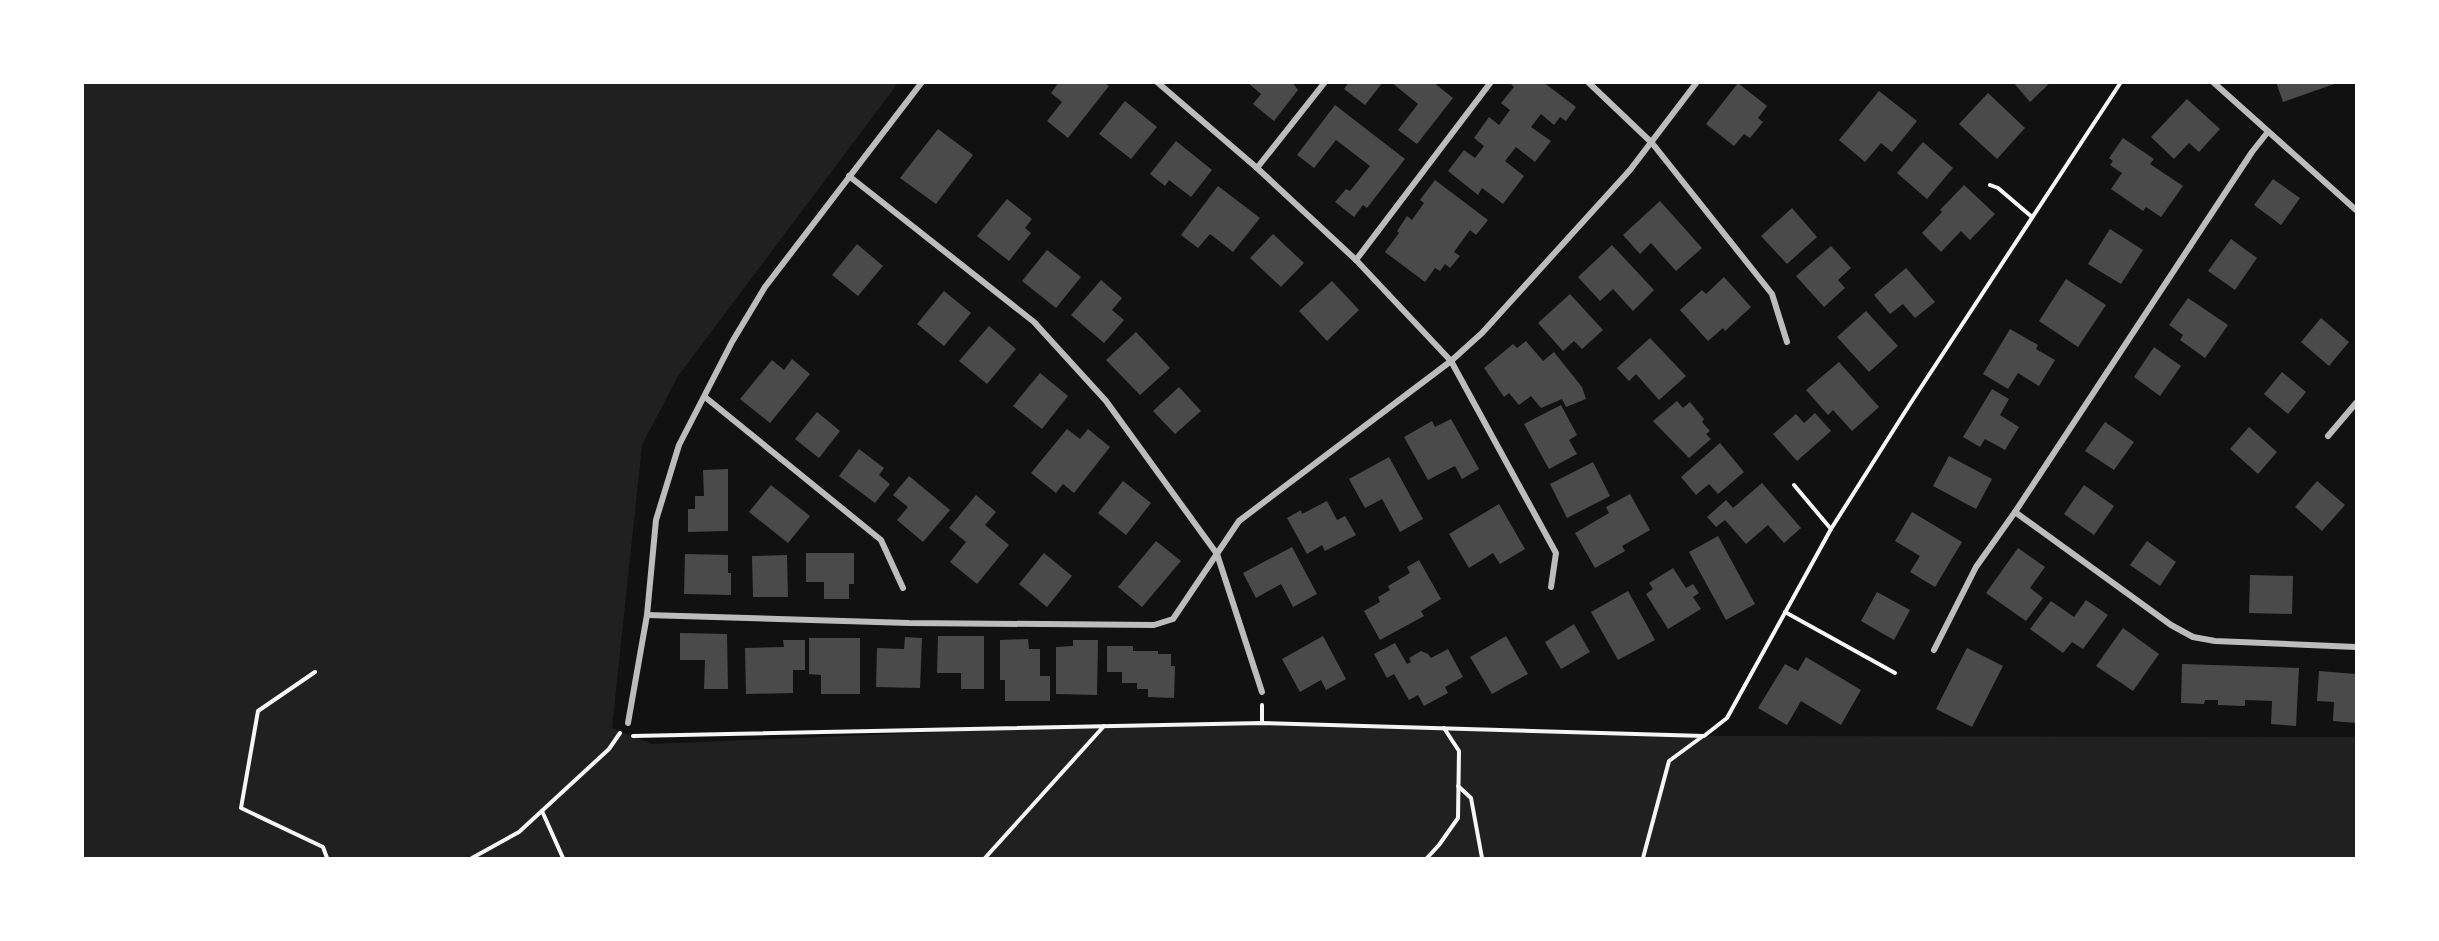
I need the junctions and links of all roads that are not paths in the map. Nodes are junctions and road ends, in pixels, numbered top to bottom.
1 (922, 82) edge
2 (1157, 82) edge
3 (1325, 82) edge
4 (1491, 82) edge
5 (1588, 82) edge
6 (1697, 82) edge
7 (2212, 82) edge
8 (2267, 133) junction
9 (1652, 143) junction
10 (1257, 168) junction
11 (849, 176) junction
12 (2356, 210) edge
13 (1356, 260) junction
14 (1787, 342) dead end
15 (1451, 362) junction
16 (705, 397) junction
17 (2356, 403) edge
18 (2328, 436) dead end
19 (2015, 512) junction
20 (1217, 554) junction
21 (1551, 587) dead end
22 (903, 588) dead end
23 (647, 615) junction
24 (2356, 647) edge
25 (1934, 650) dead end
26 (1262, 692) dead end
27 (628, 723) road end

1 - 11 street
2 - 10 street
3 - 10 street
4 - 13 street
5 - 9 street
6 - 9 street
7 - 8 street
8 - 12 street
8 - 19 street
9 - 14 street
9 - 15 street
10 - 13 street
11 - 16 street
11 - 20 street
13 - 15 street
15 - 20 street
15 - 21 street
16 - 22 street
16 - 23 street
17 - 18 street
19 - 24 street
19 - 25 street
20 - 23 street
20 - 26 street
23 - 27 street

